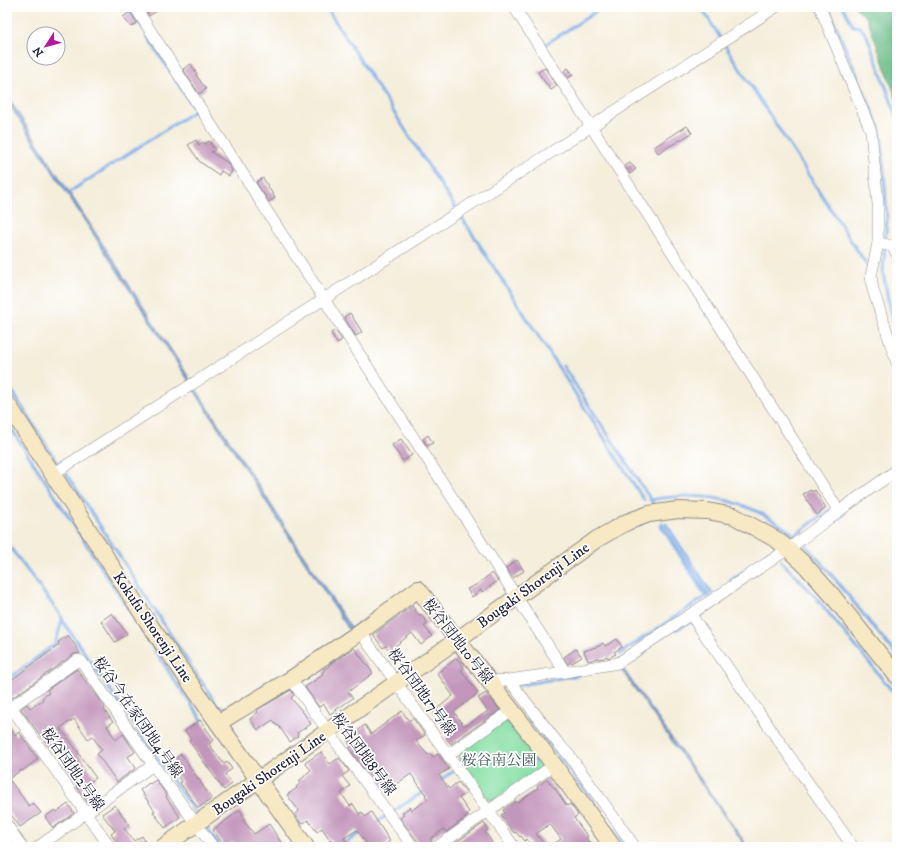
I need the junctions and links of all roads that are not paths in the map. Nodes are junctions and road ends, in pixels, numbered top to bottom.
1 (135, 7) edge
2 (514, 7) edge
3 (776, 7) edge
4 (820, 7) edge
5 (591, 127) junction
6 (878, 242) junction
7 (897, 254) edge
8 (324, 299) junction
9 (897, 363) edge
10 (7, 403) edge
11 (897, 470) edge
12 (53, 474) junction
13 (839, 511) junction
14 (788, 549) junction
15 (516, 596) junction
16 (691, 615) junction
17 (360, 632) junction
18 (457, 640) junction
19 (565, 672) junction
20 (897, 676) edge
21 (291, 679) junction
22 (509, 680) junction
23 (489, 681) junction
24 (397, 683) junction
25 (9, 709) edge
26 (512, 710) junction
27 (218, 723) junction
28 (328, 731) junction
29 (448, 755) junction
30 (153, 765) junction
31 (554, 765) junction
32 (259, 779) junction
33 (489, 810) junction
34 (86, 813) junction
35 (196, 823) junction
36 (7, 826) edge
37 (22, 847) edge
38 (38, 847) edge
39 (110, 847) edge
40 (163, 847) edge
41 (213, 847) edge
42 (306, 847) edge
43 (412, 847) edge
44 (437, 847) edge
45 (514, 847) edge
46 (613, 847) edge
47 (635, 847) edge
48 (853, 847) edge

1 - 8 street
2 - 5 street
3 - 5 street
4 - 6 street
5 - 8 street
5 - 13 street
6 - 7 street
6 - 9 street
8 - 12 street
8 - 15 street
10 - 12 main road, Kokufu Shorenji Line
11 - 13 street
12 - 27 main road, Kokufu Shorenji Line
13 - 14 street
14 - 15 main road, Bougaki Shorenji Line
14 - 16 street
14 - 20 main road, Bougaki Shorenji Line
15 - 18 main road, Bougaki Shorenji Line
15 - 19 street
16 - 19 street
16 - 48 street
17 - 18 main road, 桜谷団地10号線
17 - 21 main road, 桜谷団地10号線
17 - 24 street, 桜谷団地17号線
18 - 23 main road, 桜谷団地10号線
18 - 24 main road, Bougaki Shorenji Line
19 - 22 street
21 - 27 main road, 桜谷団地10号線
21 - 28 street, 桜谷団地8号線
22 - 23 street
22 - 47 street
23 - 26 main road, 桜谷団地10号線
24 - 28 main road, Bougaki Shorenji Line
24 - 29 street, 桜谷団地17号線
25 - 30 street, 桜谷今在家団地4号線
25 - 34 street, 桜谷団地2号線
26 - 29 street
26 - 31 main road, 桜谷団地10号線
27 - 32 main road, Kokufu Shorenji Line
28 - 32 main road, Bougaki Shorenji Line
28 - 43 street, 桜谷団地8号線
29 - 33 street, 桜谷団地17号線
30 - 34 street
30 - 35 street, 桜谷今在家団地4号線
31 - 33 street
31 - 46 main road, 桜谷団地10号線
32 - 35 main road, Bougaki Shorenji Line
32 - 42 main road, Kokufu Shorenji Line
33 - 44 street
33 - 45 street, 桜谷団地17号線
34 - 38 street
34 - 39 street, 桜谷団地2号線
35 - 40 main road, Bougaki Shorenji Line
35 - 41 street, 桜谷今在家団地4号線
36 - 37 street

